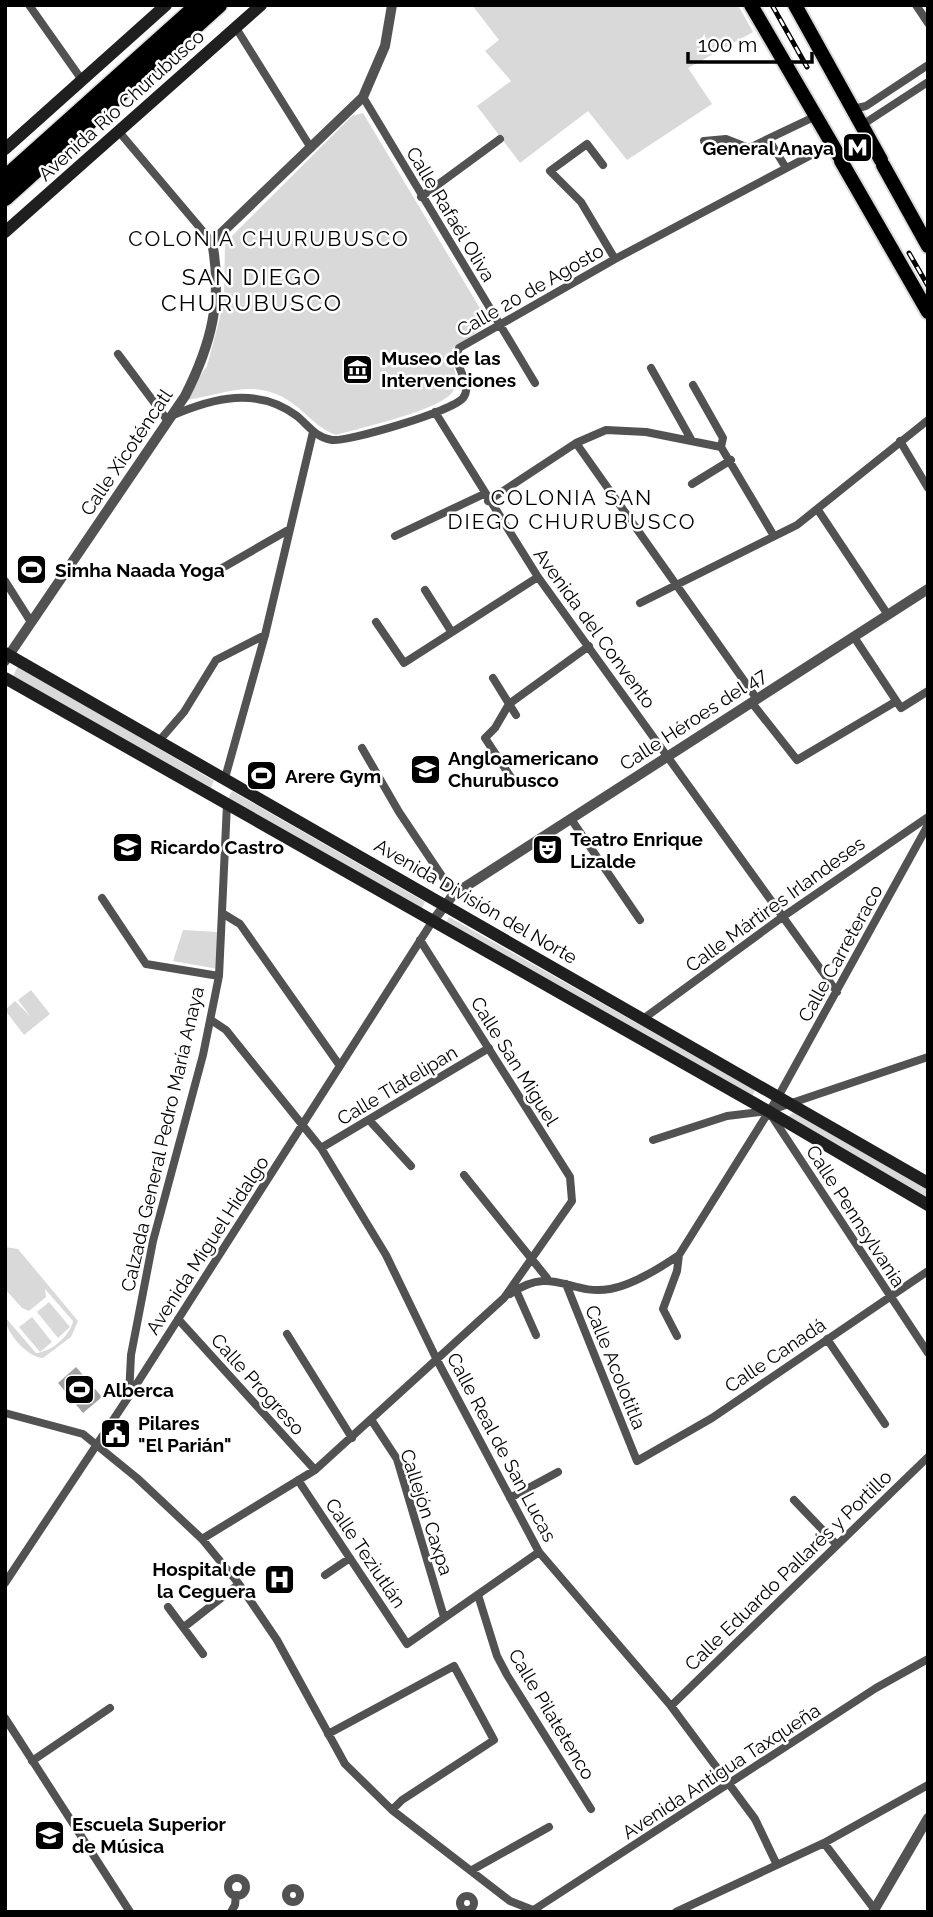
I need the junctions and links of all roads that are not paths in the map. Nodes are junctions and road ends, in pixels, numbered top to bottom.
1 (29, 5) edge
2 (198, 5) edge
3 (219, 5) edge
4 (261, 5) edge
5 (392, 5) edge
6 (751, 5) edge
7 (795, 5) edge
8 (916, 5) edge
9 (162, 7) edge
10 (928, 23) edge
11 (236, 28) junction
12 (928, 65) edge
13 (82, 80) junction
14 (928, 82) edge
15 (363, 97) junction
16 (877, 99) junction
17 (853, 109) junction
18 (885, 110) junction
19 (816, 116) junction
20 (862, 125) junction
21 (120, 133) junction
22 (500, 139) dead end
23 (769, 140) junction
24 (704, 141) dead end
25 (311, 148) junction
26 (5, 149) edge
27 (837, 154) junction
28 (603, 165) dead end
29 (786, 168) junction
30 (6, 178) edge
31 (421, 197) junction
32 (5, 198) edge
33 (5, 232) edge
34 (212, 242) junction
35 (928, 246) edge
36 (615, 259) junction
37 (928, 312) edge
38 (500, 324) junction
39 (118, 354) dead end
40 (651, 368) dead end
41 (535, 383) dead end
42 (693, 385) dead end
43 (435, 412) junction
44 (169, 418) junction
45 (928, 420) edge
46 (313, 432) junction
47 (692, 441) junction
48 (900, 441) junction
49 (576, 443) junction
50 (721, 447) junction
51 (731, 460) junction
52 (691, 484) dead end
53 (928, 488) edge
54 (486, 497) junction
55 (818, 510) junction
56 (290, 529) junction
57 (395, 536) dead end
58 (774, 537) junction
59 (217, 571) dead end
60 (538, 577) junction
61 (5, 581) edge
62 (677, 586) junction
63 (928, 589) edge
64 (425, 590) dead end
65 (640, 603) dead end
66 (888, 615) junction
67 (31, 622) junction
68 (376, 622) dead end
69 (451, 631) junction
70 (265, 635) junction
71 (854, 637) junction
72 (589, 646) junction
73 (7, 656) edge
74 (5, 678) edge
75 (493, 678) dead end
76 (928, 691) edge
77 (754, 701) junction
78 (895, 702) junction
79 (509, 704) junction
80 (516, 715) dead end
81 (159, 741) junction
82 (362, 748) dead end
83 (669, 756) junction
84 (225, 778) junction
85 (512, 779) dead end
86 (226, 804) junction
87 (928, 817) edge
88 (571, 819) junction
89 (928, 825) edge
90 (454, 894) junction
91 (102, 898) dead end
92 (444, 905) junction
93 (222, 913) junction
94 (780, 918) junction
95 (640, 920) dead end
96 (432, 922) junction
97 (420, 940) junction
98 (219, 976) junction
99 (837, 992) junction
100 (643, 1019) junction
101 (211, 1020) junction
102 (489, 1048) junction
103 (928, 1057) edge
104 (340, 1066) junction
105 (778, 1097) junction
106 (790, 1103) junction
107 (768, 1111) junction
108 (370, 1121) junction
109 (303, 1124) junction
110 (653, 1140) dead end
111 (321, 1148) junction
112 (411, 1166) dead end
113 (464, 1175) dead end
114 (928, 1183) edge
115 (928, 1205) edge
116 (679, 1255) junction
117 (530, 1258) junction
118 (928, 1271) edge
119 (547, 1279) junction
120 (566, 1284) junction
121 (516, 1290) junction
122 (889, 1297) junction
123 (504, 1298) junction
124 (178, 1319) junction
125 (287, 1334) dead end
126 (536, 1335) dead end
127 (677, 1336) dead end
128 (827, 1339) junction
129 (928, 1353) edge
130 (437, 1360) junction
131 (129, 1396) junction
132 (5, 1413) edge
133 (372, 1421) junction
134 (885, 1424) dead end
135 (352, 1438) junction
136 (95, 1443) junction
137 (928, 1457) edge
138 (638, 1461) joint
139 (315, 1469) junction
140 (558, 1472) dead end
141 (298, 1480) junction
142 (510, 1498) junction
143 (794, 1500) dead end
144 (202, 1539) junction
145 (836, 1544) junction
146 (539, 1552) junction
147 (350, 1558) junction
148 (325, 1575) dead end
149 (5, 1583) edge
150 (239, 1584) junction
151 (478, 1595) junction
152 (168, 1607) dead end
153 (444, 1617) junction
154 (184, 1627) junction
155 (203, 1654) dead end
156 (928, 1659) edge
157 (671, 1706) junction
158 (110, 1708) dead end
159 (5, 1718) edge
160 (328, 1734) junction
161 (32, 1761) junction
162 (928, 1785) edge
163 (730, 1786) junction
164 (591, 1808) dead end
165 (392, 1810) junction
166 (928, 1818) edge
167 (549, 1827) dead end
168 (824, 1843) junction
169 (778, 1865) junction
170 (472, 1870) junction
171 (236, 1895) dead end
172 (295, 1902) dead end
173 (535, 1911) edge
174 (874, 1911) edge
175 (130, 1912) edge
176 (231, 1912) edge
177 (298, 1912) edge
178 (676, 1912) edge

1 - 13 street
2 - 30 highway
3 - 32 highway
4 - 11 main road, Avenida Río Churubusco
5 - 15 street
6 - 19 highway
7 - 17 highway
8 - 10 street
9 - 13 main road
11 - 21 main road, Avenida Río Churubusco
11 - 25 street
12 - 16 street
13 - 26 main road
14 - 18 street
15 - 25 street
15 - 31 street, Calle Rafaél Oliva
16 - 17 street
16 - 18 street
17 - 20 highway
18 - 20 street
19 - 23 street
19 - 27 highway
20 - 35 highway
21 - 33 main road, Avenida Río Churubusco
21 - 34 street
22 - 31 street
23 - 24 street
23 - 29 street
25 - 34 street
27 - 29 street, Calle 20 de Agosto
27 - 37 highway
28 - 36 street
29 - 36 street, Calle 20 de Agosto
31 - 38 street, Calle Rafaél Oliva
34 - 44 street, Calle Xicoténcatl
36 - 38 street, Calle 20 de Agosto
38 - 41 street, Calle Rafaél Oliva
38 - 43 street, Calle 20 de Agosto
39 - 44 street
40 - 47 street
42 - 50 street
43 - 46 street, Calle 20 de Agosto
43 - 54 street, Avenida del Convento
44 - 46 street, Calle 20 de Agosto
44 - 67 street, Calle Xicoténcatl
45 - 48 street
46 - 56 street
47 - 49 street
47 - 50 street
48 - 53 street
48 - 55 street
49 - 54 street
49 - 62 street
50 - 51 street
51 - 52 street
51 - 58 street
54 - 57 street
54 - 60 street, Avenida del Convento
55 - 58 street
55 - 66 street
56 - 59 street
56 - 70 street
58 - 62 street
60 - 69 street
60 - 72 street, Avenida del Convento
61 - 67 street
62 - 65 street
62 - 77 street
63 - 66 street, Calle Héroes del 47
64 - 69 street
66 - 71 street, Calle Héroes del 47
67 - 73 street, Calle Xicoténcatl
68 - 69 street
70 - 81 street
70 - 84 street
71 - 77 street, Calle Héroes del 47
71 - 78 street
72 - 79 street
72 - 83 street, Avenida del Convento
73 - 81 main road, Avenida División del Norte
74 - 86 main road, Avenida División del Norte
75 - 79 street
76 - 78 street
77 - 78 street
77 - 83 street, Calle Héroes del 47
79 - 80 street
79 - 85 street
81 - 84 main road, Avenida División del Norte
82 - 90 street
83 - 88 street, Calle Héroes del 47
83 - 94 street, Avenida del Convento
84 - 92 main road, Avenida División del Norte
86 - 93 street, Calzada General Pedro María Anaya
86 - 96 main road, Avenida División del Norte
87 - 94 street, Calle Mártires Irlandeses
88 - 90 street, Calle Héroes del 47
88 - 95 street
89 - 99 street, Calle Carreteraco
90 - 92 street, Calle Héroes del 47
91 - 98 street
92 - 96 street, Calle Héroes del 47
92 - 100 main road, Avenida División del Norte
93 - 98 street, Calzada General Pedro María Anaya
93 - 104 street
94 - 99 street, Avenida del Convento
94 - 100 street, Calle Mártires Irlandeses
96 - 97 street, Avenida Miguel Hidalgo
96 - 107 main road, Avenida División del Norte
97 - 102 street, Calle San Miguel
97 - 104 street, Avenida Miguel Hidalgo
98 - 101 street, Calzada General Pedro María Anaya
99 - 105 street, Calle Carreteraco
100 - 105 main road, Avenida División del Norte
101 - 109 street, Calle Real de San Lucas
101 - 131 street, Calzada General Pedro María Anaya
102 - 108 street, Calle Tlatelipan
102 - 117 street, Calle San Miguel
103 - 106 street
104 - 109 street, Avenida Miguel Hidalgo
105 - 106 main road, Avenida División del Norte
105 - 107 street
106 - 107 street
106 - 114 main road, Avenida División del Norte
107 - 110 street
107 - 115 main road, Avenida División del Norte
107 - 116 street
107 - 122 street, Calle Pennsylvania
108 - 111 street, Calle Tlatelipan
108 - 112 street
109 - 111 street, Calle Real de San Lucas
109 - 124 street, Avenida Miguel Hidalgo
111 - 130 street, Calle Real de San Lucas
113 - 117 street
116 - 120 street
116 - 127 street
117 - 119 street
117 - 123 street
118 - 122 street, Calle Canadá
119 - 120 street
119 - 121 street
120 - 138 street, Calle Acolotitla
121 - 123 street
121 - 126 street
122 - 128 street, Calle Canadá
122 - 129 street, Calle Pennsylvania
123 - 130 street
124 - 131 street, Avenida Miguel Hidalgo
124 - 139 street, Calle Progreso
125 - 135 street
128 - 134 street
128 - 138 street, Calle Canadá
130 - 133 street
130 - 142 street, Calle Real de San Lucas
131 - 136 street, Avenida Miguel Hidalgo
132 - 136 street
133 - 135 street
133 - 153 street, Callejón Caxpa
135 - 139 street
136 - 144 street
136 - 149 street, Avenida Miguel Hidalgo
137 - 145 street, Calle Eduardo Pallarés y Portillo
139 - 141 street
140 - 142 street
141 - 144 street
141 - 147 street, Calle Teziutlán
142 - 146 street, Calle Real de San Lucas
143 - 145 street
144 - 150 street
145 - 157 street, Calle Eduardo Pallarés y Portillo
146 - 151 street
146 - 157 street, Calle Real de San Lucas
147 - 148 street
147 - 153 street, Calle Teziutlán
150 - 154 street
150 - 160 street
151 - 153 street
151 - 164 street, Calle Pilatetenco
152 - 154 street
154 - 155 street
156 - 163 street, Avenida Antigua Taxqueña
157 - 163 street, Calle Real de San Lucas
158 - 161 street
159 - 161 street
160 - 165 street
160 - 165 street
161 - 175 street
162 - 168 street
163 - 169 street, Calle Real de San Lucas
163 - 173 street, Avenida Antigua Taxqueña
165 - 170 street
166 - 174 street
167 - 170 street
168 - 169 street
168 - 174 street
169 - 178 street
170 - 173 street
171 - 176 street
172 - 177 street

